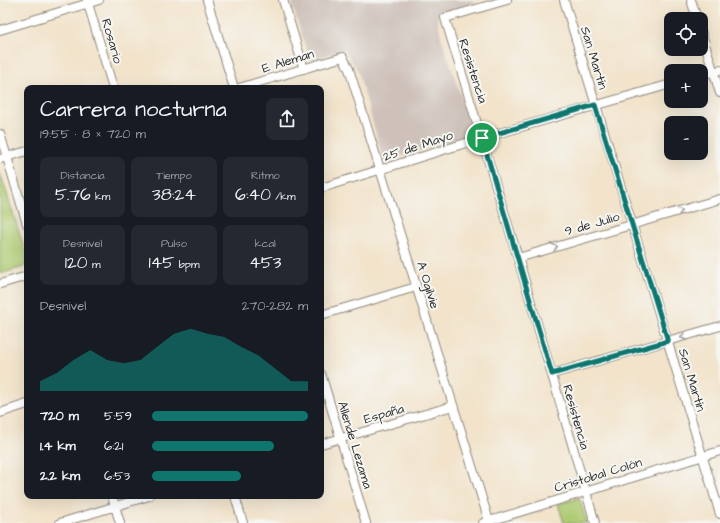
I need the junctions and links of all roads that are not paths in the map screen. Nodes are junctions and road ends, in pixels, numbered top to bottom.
1 (99, 0) edge
2 (207, 0) edge
3 (283, 0) edge
4 (507, 0) edge
5 (564, 0) edge
6 (691, 0) edge
7 (88, 2) edge
8 (481, 4) edge
9 (695, 12) edge
10 (0, 30) edge
11 (708, 48) edge
12 (343, 57) joint
13 (304, 69) junction
14 (717, 71) edge
15 (113, 85) edge
16 (233, 85) edge
17 (249, 85) edge
18 (664, 86) edge
19 (720, 93) edge
20 (595, 105) junction
21 (0, 134) edge
22 (482, 138) junction
23 (24, 152) edge
24 (3, 158) edge
25 (380, 170) junction
26 (324, 187) edge
27 (720, 199) edge
28 (24, 216) edge
29 (634, 224) junction
30 (518, 258) junction
31 (24, 277) edge
32 (0, 284) edge
33 (416, 287) junction
34 (324, 314) edge
35 (720, 326) edge
36 (668, 341) junction
37 (552, 374) junction
38 (324, 384) edge
39 (24, 405) edge
40 (453, 406) junction
41 (0, 412) edge
42 (340, 439) junction
43 (324, 443) edge
44 (720, 451) edge
45 (703, 456) junction
46 (585, 491) junction
47 (113, 499) edge
48 (139, 499) edge
49 (236, 499) edge
50 (115, 506) junction
51 (720, 514) edge
52 (504, 520) edge
53 (486, 522) edge
54 (60, 523) edge
55 (120, 523) edge
56 (243, 523) edge
57 (366, 523) edge
58 (595, 523) edge

1 - 7 street
2 - 16 street
3 - 13 street
4 - 8 street
5 - 20 street, San Martín
6 - 9 street
7 - 10 street
7 - 15 street, Rosario
8 - 22 street, Resistencia
11 - 14 street
12 - 13 street, E Aleman
12 - 25 street, A Ogilvie
13 - 17 street, E Aleman
14 - 19 street
18 - 20 street, 25 de Mayo
20 - 22 street, 25 de Mayo
20 - 29 street, San Martín
21 - 24 street
22 - 25 street, 25 de Mayo
22 - 30 street, Resistencia
23 - 24 street
24 - 28 street
25 - 26 street, 25 de Mayo
25 - 33 street, A Ogilvie
29 -> 27 street, 9 de Julio
30 -> 29 street, 9 de Julio
29 - 36 street, San Martín
30 - 37 street, Resistencia
31 - 32 street
33 - 34 street
33 - 40 street, A Ogilvie
35 -> 36 street
36 - 37 street
36 - 45 street, San Martín
37 - 46 street, Resistencia
38 - 42 street, Allende Lezama
39 - 41 street
40 - 42 street, España
40 - 53 street, A Ogilvie
42 - 43 street, España
42 - 57 street, Allende Lezama
44 - 45 street, Cristobal Colón
45 - 46 street, Cristobal Colón
45 - 51 street, San Martín
46 - 52 street, Cristobal Colón
46 - 58 street, Resistencia
47 - 50 street
48 - 50 street
49 - 56 street
50 - 54 street
50 - 55 street
52 - 53 street, Cristobal Colón

